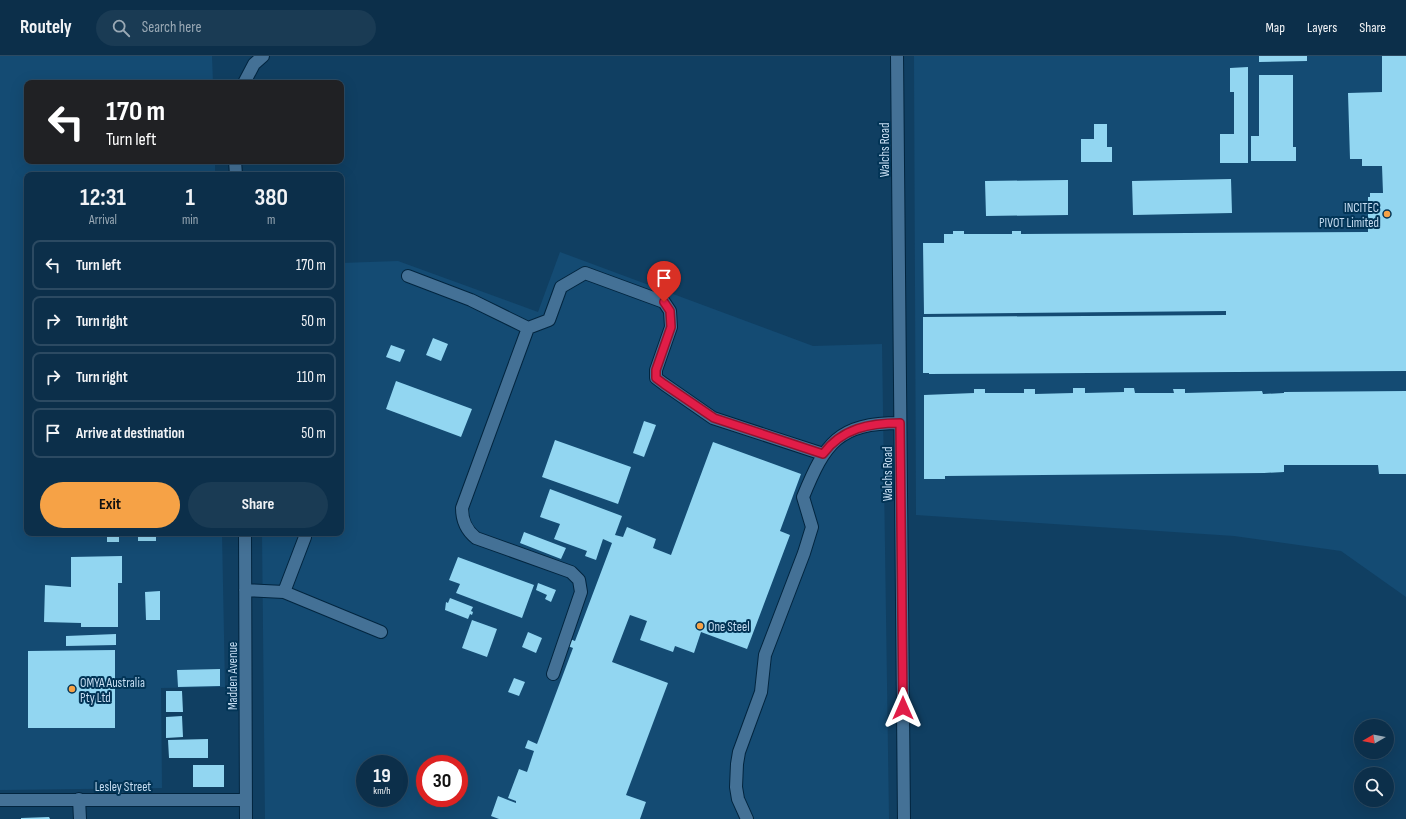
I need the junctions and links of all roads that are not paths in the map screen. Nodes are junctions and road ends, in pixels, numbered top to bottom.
1 (262, 56) edge
2 (897, 56) edge
3 (246, 80) edge
4 (408, 276) dead end
5 (528, 328) junction
6 (900, 423) junction
7 (823, 454) junction
8 (245, 536) edge
9 (305, 537) dead end
10 (245, 590) junction
11 (284, 592) junction
12 (381, 632) dead end
13 (553, 674) dead end
14 (79, 799) junction
15 (0, 800) edge
16 (246, 800) junction
17 (80, 819) edge
18 (246, 819) edge
19 (747, 819) edge
20 (904, 819) edge

1 - 3 street
2 - 6 street, Walchs Road
4 - 5 street
5 - 7 street
5 - 13 street
6 - 7 street
6 - 20 street, Walchs Road
7 - 19 street
8 - 10 street, Madden Avenue
9 - 11 street
10 - 11 street
10 - 16 street, Madden Avenue
11 - 12 street
14 - 15 street, Lesley Street
14 - 16 street, Lesley Street
14 - 17 street
16 - 18 street, Madden Avenue

